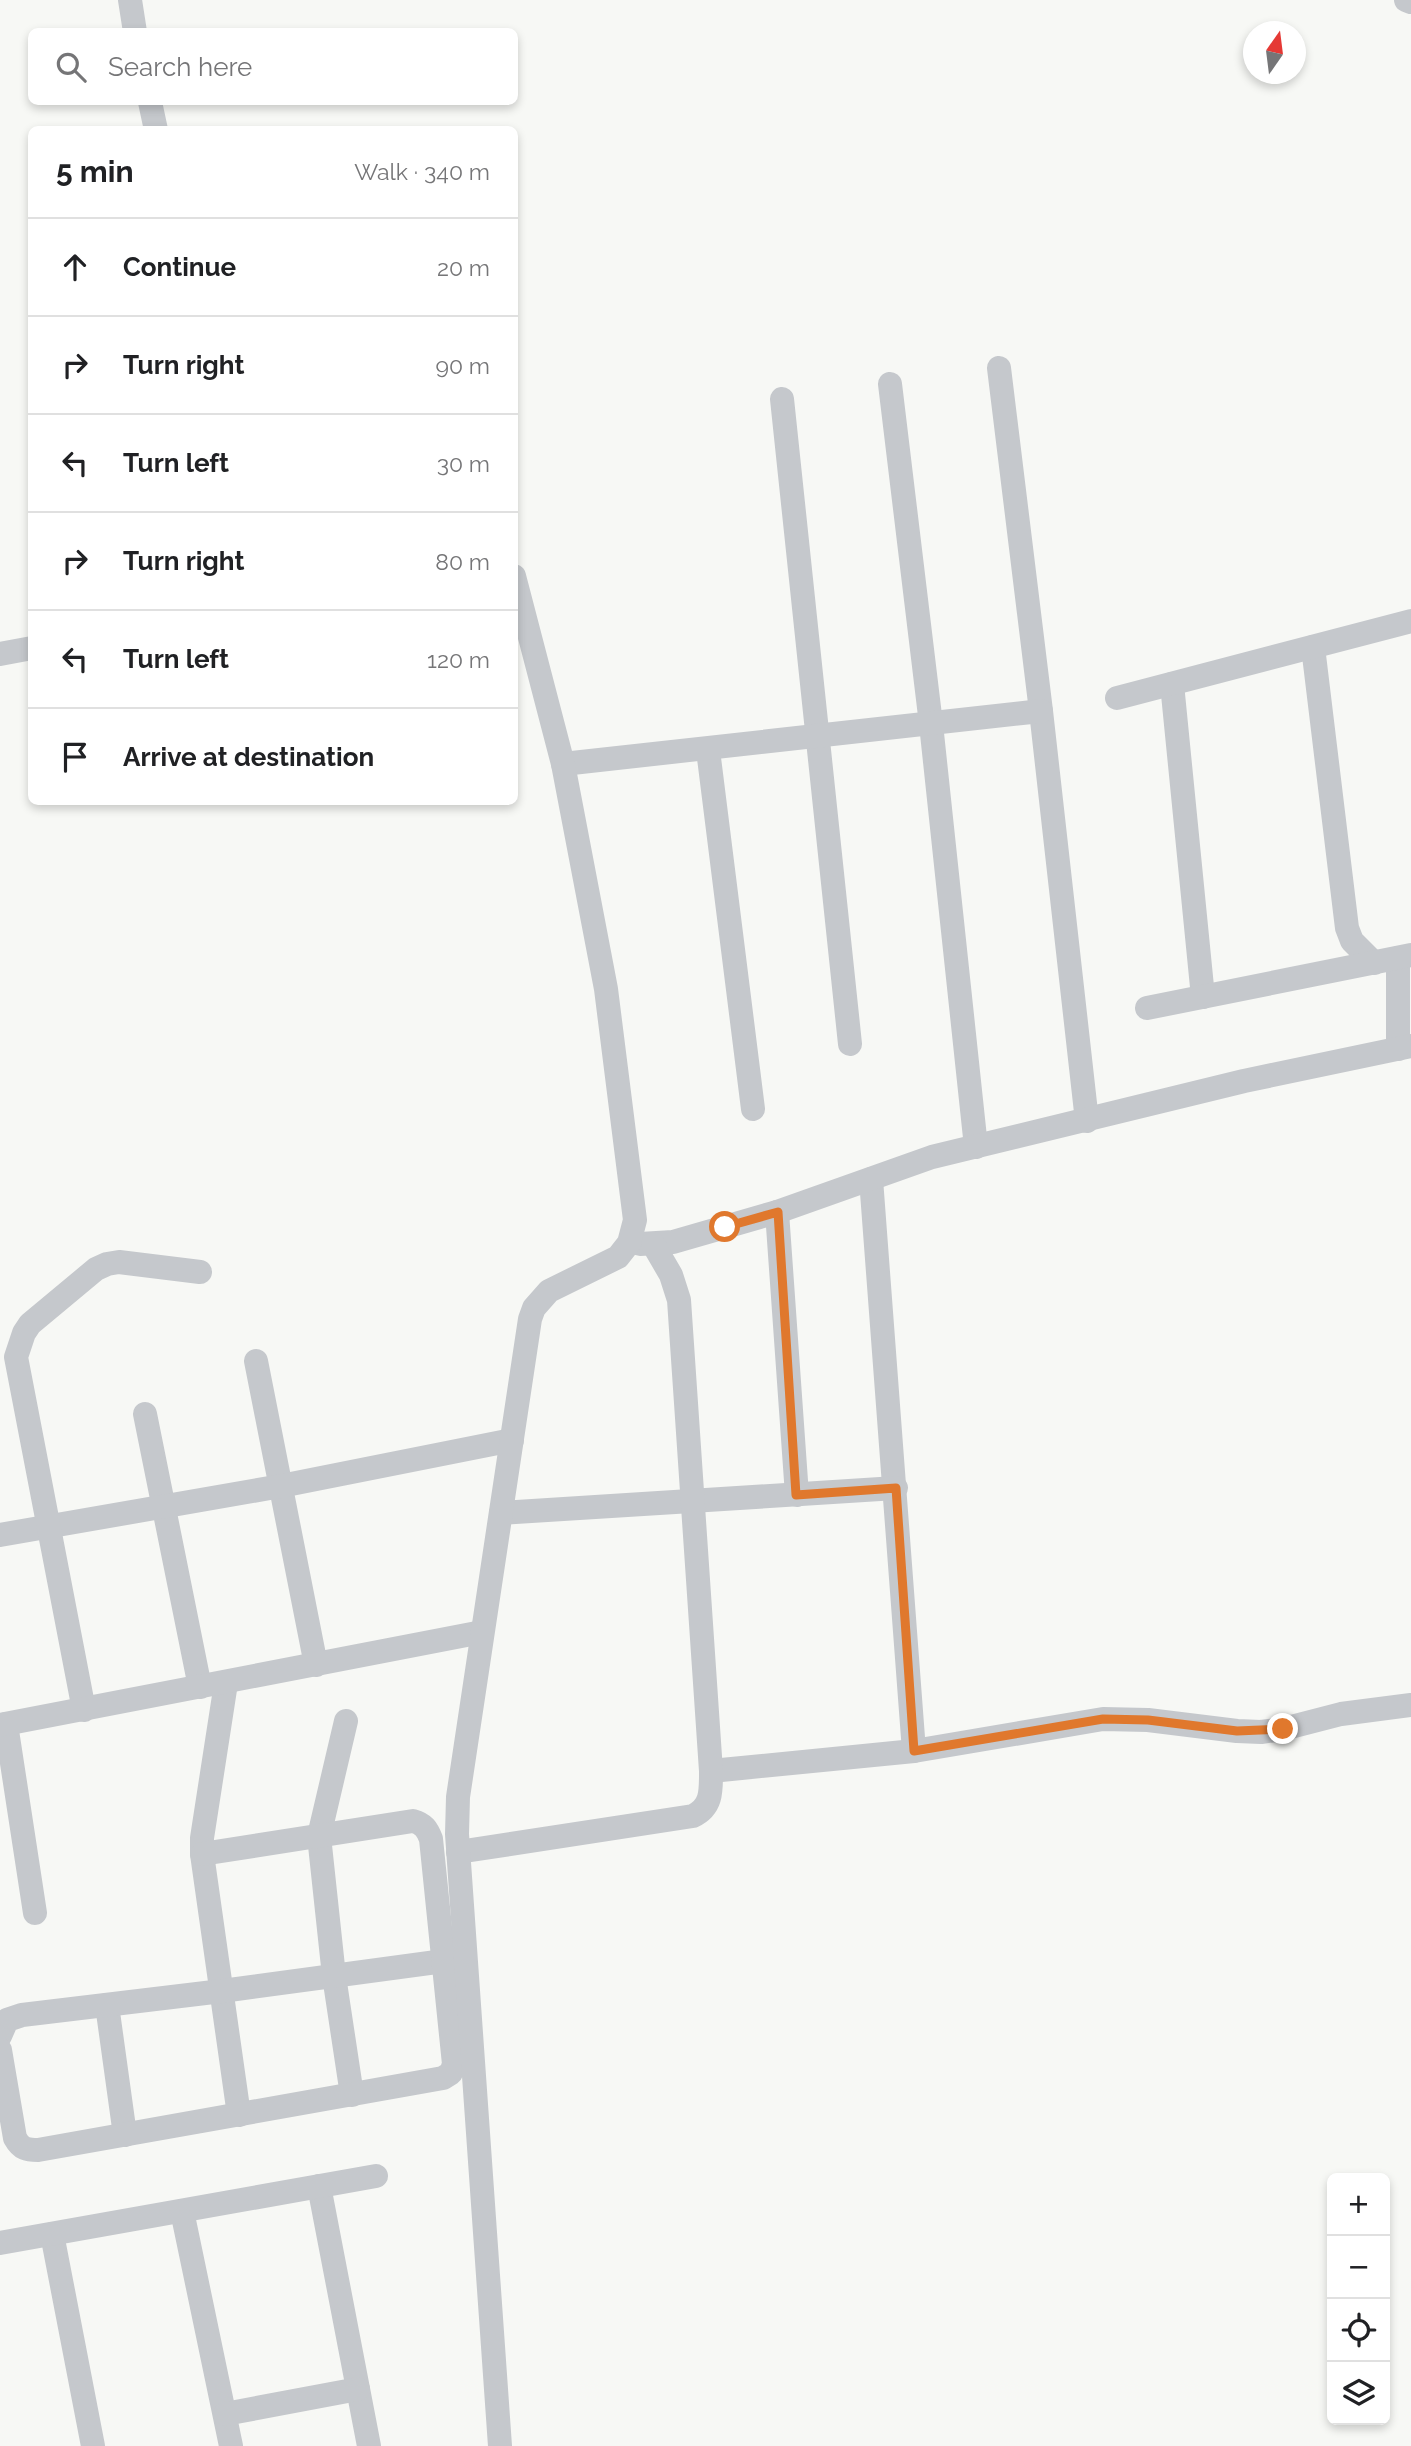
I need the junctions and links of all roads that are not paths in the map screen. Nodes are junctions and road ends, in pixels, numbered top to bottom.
1 (130, 0) edge
2 (1406, 0) edge
3 (1411, 2) edge
4 (134, 28) edge
5 (151, 105) edge
6 (155, 126) edge
7 (999, 368) dead end
8 (890, 384) dead end
9 (782, 400) dead end
10 (518, 591) edge
11 (1411, 621) edge
12 (1313, 647) junction
13 (28, 649) edge
14 (0, 654) edge
15 (1172, 684) junction
16 (1118, 698) dead end
17 (1041, 711) junction
18 (931, 724) junction
19 (817, 737) junction
20 (708, 750) junction
21 (563, 764) junction
22 (1394, 959) edge
23 (1203, 997) junction
24 (1147, 1008) dead end
25 (850, 1044) dead end
26 (1405, 1048) edge
27 (753, 1109) dead end
28 (1087, 1121) junction
29 (976, 1147) junction
30 (871, 1179) junction
31 (778, 1212) junction
32 (641, 1244) junction
33 (200, 1272) dead end
34 (256, 1362) dead end
35 (145, 1414) dead end
36 (512, 1440) junction
37 (281, 1486) junction
38 (896, 1488) junction
39 (796, 1495) junction
40 (693, 1501) junction
41 (164, 1507) junction
42 (501, 1513) junction
43 (49, 1527) junction
44 (0, 1535) edge
45 (482, 1632) junction
46 (316, 1665) junction
47 (226, 1683) junction
48 (200, 1687) junction
49 (1411, 1705) edge
50 (84, 1710) junction
51 (346, 1721) dead end
52 (3, 1725) edge
53 (914, 1751) junction
54 (711, 1771) junction
55 (319, 1836) junction
56 (458, 1852) junction
57 (202, 1854) junction
58 (35, 1913) dead end
59 (444, 1961) junction
60 (334, 1976) junction
61 (222, 1991) junction
62 (107, 2005) junction
63 (0, 2036) edge
64 (0, 2050) edge
65 (352, 2095) junction
66 (239, 2115) junction
67 (125, 2135) junction
68 (376, 2176) dead end
69 (319, 2186) junction
70 (183, 2211) junction
71 (52, 2234) junction
72 (0, 2243) edge
73 (358, 2389) junction
74 (225, 2414) junction
75 (86, 2445) edge
76 (232, 2446) edge
77 (369, 2446) edge
78 (500, 2446) edge

1 - 4 street
2 - 3 street
5 - 6 street
7 - 17 street
8 - 18 street
9 - 19 street
10 - 21 street
11 - 12 street
12 - 15 street
12 - 22 street
13 - 14 street
15 - 16 street
15 - 23 street
17 - 18 street
17 - 28 street
18 - 19 street
18 - 29 street
19 - 20 street
19 - 25 street
20 - 21 street
20 - 27 street
21 - 32 street
22 - 23 street
22 - 26 street
23 - 24 street
26 - 28 street
28 - 29 street
29 - 30 street
30 - 31 street
30 - 38 street
31 - 32 street
31 - 39 street
32 - 36 street
32 - 40 street
33 - 43 street
34 - 37 street
35 - 41 street
36 - 37 street
36 - 42 street
37 - 41 street
37 - 46 street
38 - 39 street
38 - 53 street
39 - 40 street
40 - 42 street
40 - 54 street
41 - 43 street
41 - 48 street
42 - 45 street
43 - 44 street
43 - 50 street
45 - 46 street
45 - 56 street
46 - 47 street
47 - 48 street
47 - 57 street
48 - 50 street
49 - 53 street
50 - 52 street
51 - 55 street
52 - 58 street
53 - 54 street
54 - 56 street
55 - 57 street
55 - 59 street
55 - 60 street
56 - 78 street
57 - 61 street
59 - 60 street
59 - 65 street
60 - 61 street
60 - 65 street
61 - 62 street
61 - 66 street
62 - 63 street
62 - 67 street
64 - 67 street
65 - 66 street
66 - 67 street
68 - 69 street
69 - 70 street
69 - 73 street
70 - 71 street
70 - 74 street
71 - 72 street
71 - 75 street
73 - 74 street
73 - 77 street
74 - 76 street

